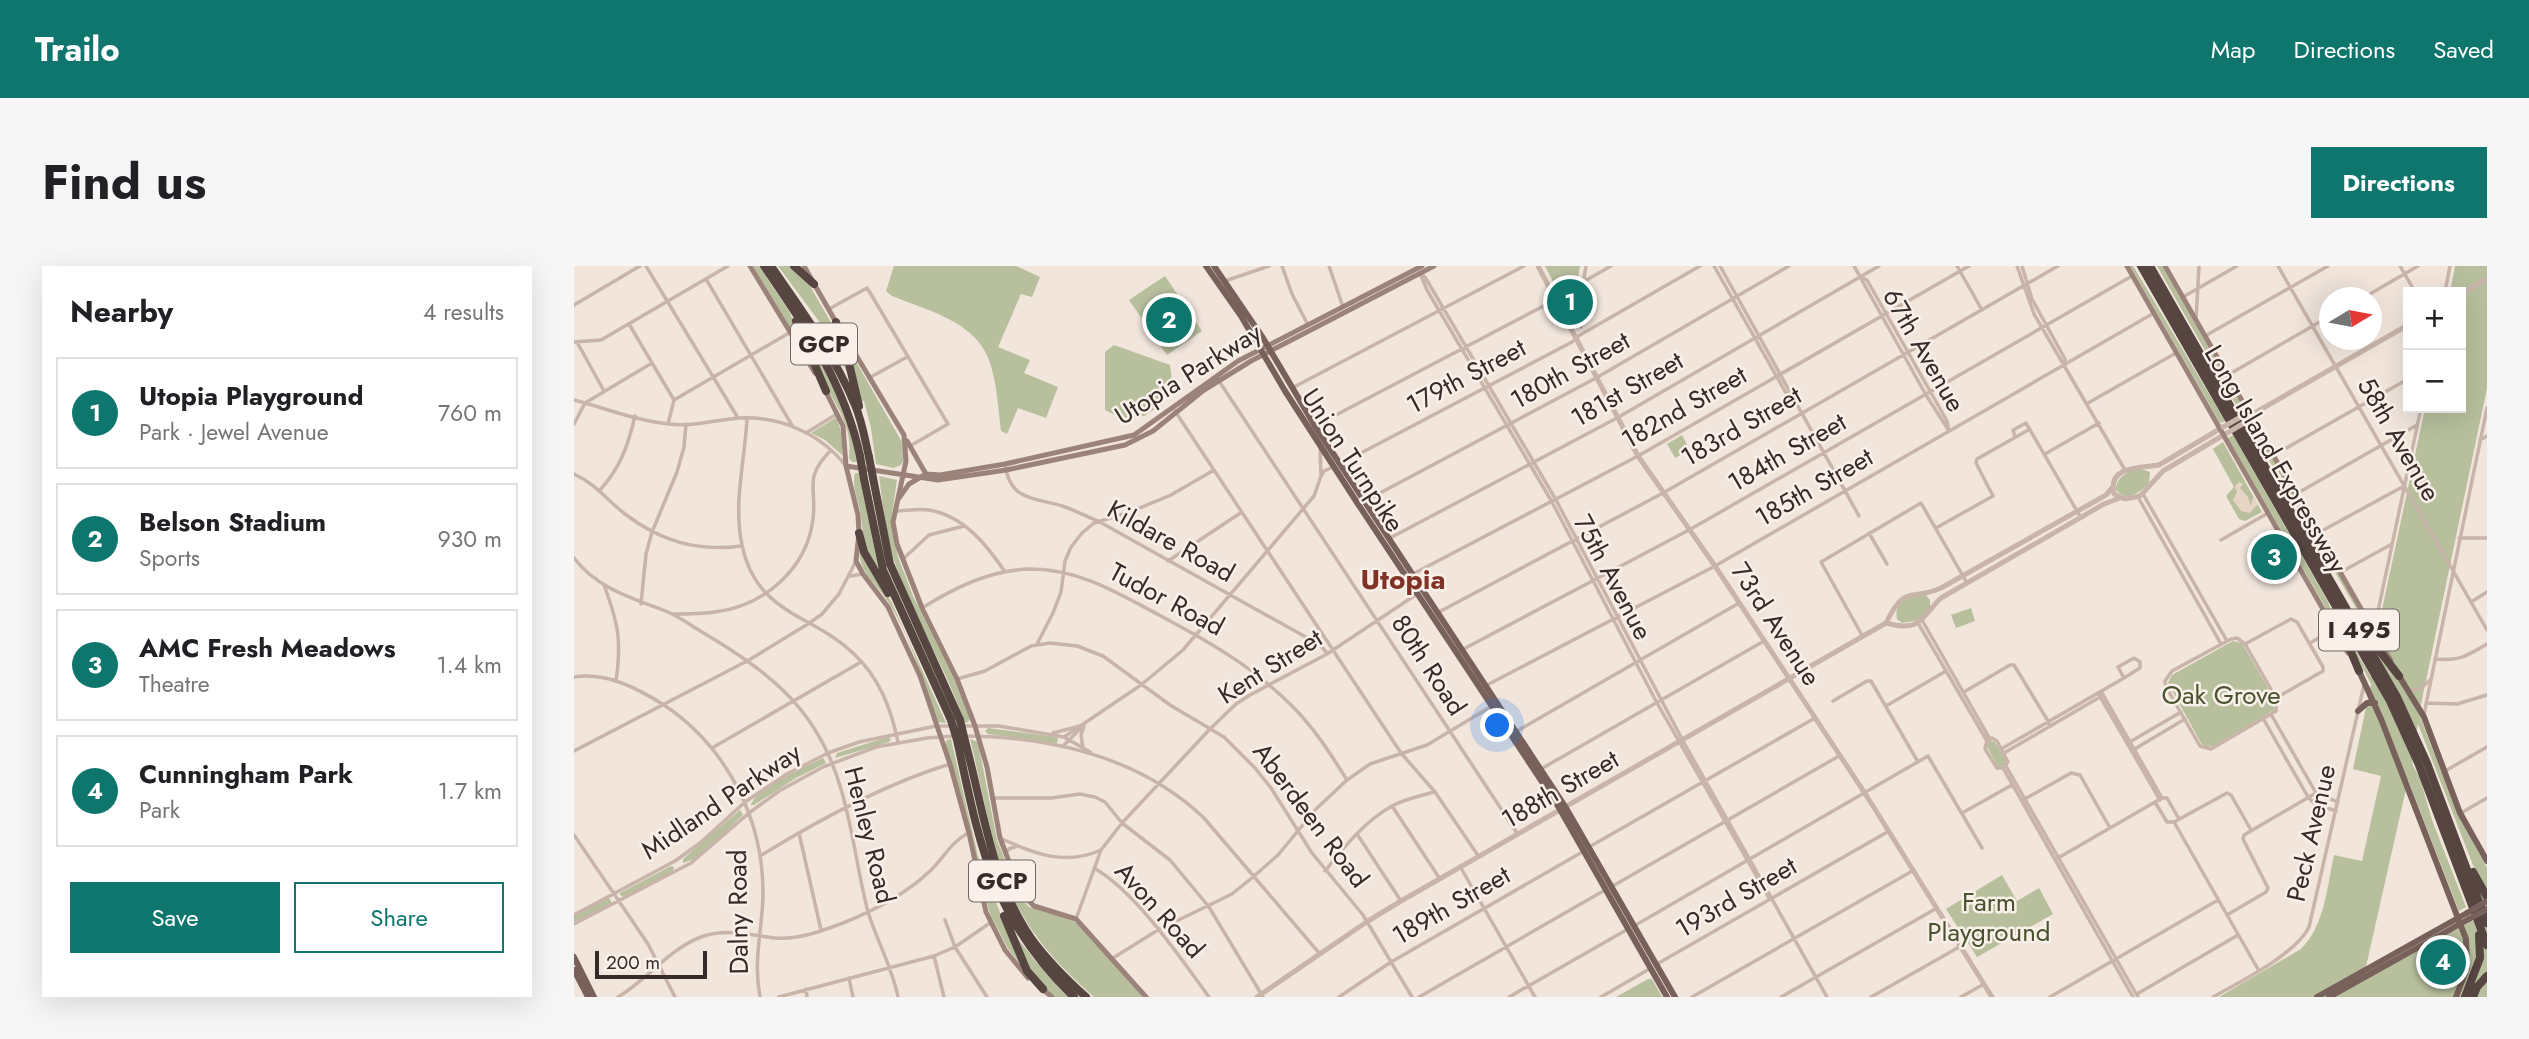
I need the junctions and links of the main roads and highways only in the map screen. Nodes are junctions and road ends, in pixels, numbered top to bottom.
1 (750, 266) edge
2 (764, 266) edge
3 (771, 266) edge
4 (794, 266) edge
5 (804, 266) edge
6 (1206, 266) edge
7 (1214, 266) edge
8 (1434, 266) edge
9 (2127, 266) edge
10 (2135, 266) edge
11 (2141, 266) edge
12 (2153, 266) edge
13 (2165, 266) edge
14 (1419, 268) edge
15 (814, 284) junction
16 (789, 305) junction
17 (2176, 319) junction
18 (836, 322) junction
19 (1265, 351) junction
20 (826, 391) junction
21 (863, 430) junction
22 (904, 435) junction
23 (865, 457) junction
24 (1337, 465) junction
25 (846, 466) junction
26 (1005, 467) junction
27 (903, 474) junction
28 (926, 474) junction
29 (919, 476) junction
30 (868, 479) junction
31 (894, 511) junction
32 (859, 533) junction
33 (2301, 544) junction
34 (2324, 568) junction
35 (924, 659) junction
36 (2359, 671) junction
37 (2399, 676) junction
38 (2375, 703) junction
39 (2358, 711) road end
40 (955, 720) junction
41 (961, 740) junction
42 (1563, 809) junction
43 (2445, 813) junction
44 (2487, 860) edge
45 (2459, 872) junction
46 (999, 896) junction
47 (2487, 899) edge
48 (2487, 909) edge
49 (2468, 916) junction
50 (2459, 921) junction
51 (2487, 923) edge
52 (2487, 945) edge
53 (574, 957) edge
54 (1653, 967) junction
55 (574, 970) edge
56 (2487, 976) edge
57 (1043, 989) junction
58 (2468, 995) edge
59 (588, 997) edge
60 (594, 997) edge
61 (1052, 997) edge
62 (1074, 997) edge
63 (1086, 997) edge
64 (1146, 997) edge
65 (1667, 997) edge
66 (1675, 997) edge
67 (2317, 997) edge
68 (2329, 997) edge
69 (2456, 997) edge

1 - 20 main road
2 - 16 highway, GCP
3 - 21 highway, GCP
4 - 15 highway
5 - 15 main road
6 - 19 main road, Union Turnpike
7 - 19 main road, Union Turnpike
8 - 14 main road, Utopia Parkway
9 - 36 main road
10 - 17 highway
11 - 17 highway, Long Island Expressway / I 495
12 - 17 highway
13 - 37 main road
14 - 19 main road, Utopia Parkway
15 - 18 main road
16 - 20 highway
16 - 23 highway, GCP
17 - 33 highway, Long Island Expressway / I 495
17 - 34 highway, Long Island Expressway / I 495
18 - 21 highway
18 - 22 main road
19 - 24 main road, Union Turnpike
19 - 24 main road, Union Turnpike
19 - 26 main road, Utopia Parkway
20 - 25 main road
21 - 23 highway, GCP
22 - 27 main road
22 - 28 main road
23 - 30 highway, GCP, bridge
24 - 42 main road, Union Turnpike
24 - 42 main road, Union Turnpike
25 - 27 main road
25 - 32 main road
26 - 28 main road, Utopia Parkway
26 - 29 main road, Utopia Parkway
27 - 29 main road
27 - 31 main road
28 - 29 main road, Utopia Parkway
29 - 31 main road
30 - 35 highway, GCP
30 - 40 highway, GCP
31 - 64 main road
32 - 35 highway
32 - 57 main road
33 - 36 highway
33 - 45 highway, Long Island Expressway / I 495
34 - 37 highway
34 - 43 highway, Long Island Expressway / I 495
35 - 40 highway, GCP
36 - 38 main road
37 - 44 main road
38 - 39 main road
38 - 50 main road
40 - 41 highway, GCP, bridge
41 - 46 highway, GCP
41 - 63 highway, GCP
42 - 54 main road, Union Turnpike
43 - 47 highway
43 - 51 highway, Long Island Expressway / I 495
45 - 52 highway, Long Island Expressway / I 495
45 - 58 highway
46 - 57 highway
46 - 62 highway, GCP
47 - 49 main road, bridge
48 - 49 main road, bridge
49 - 50 main road
50 - 67 main road
50 - 68 main road
50 - 69 main road
53 - 60 main road
54 - 65 main road, Union Turnpike
54 - 66 main road, Union Turnpike
55 - 59 main road
56 - 58 highway
57 - 61 main road

